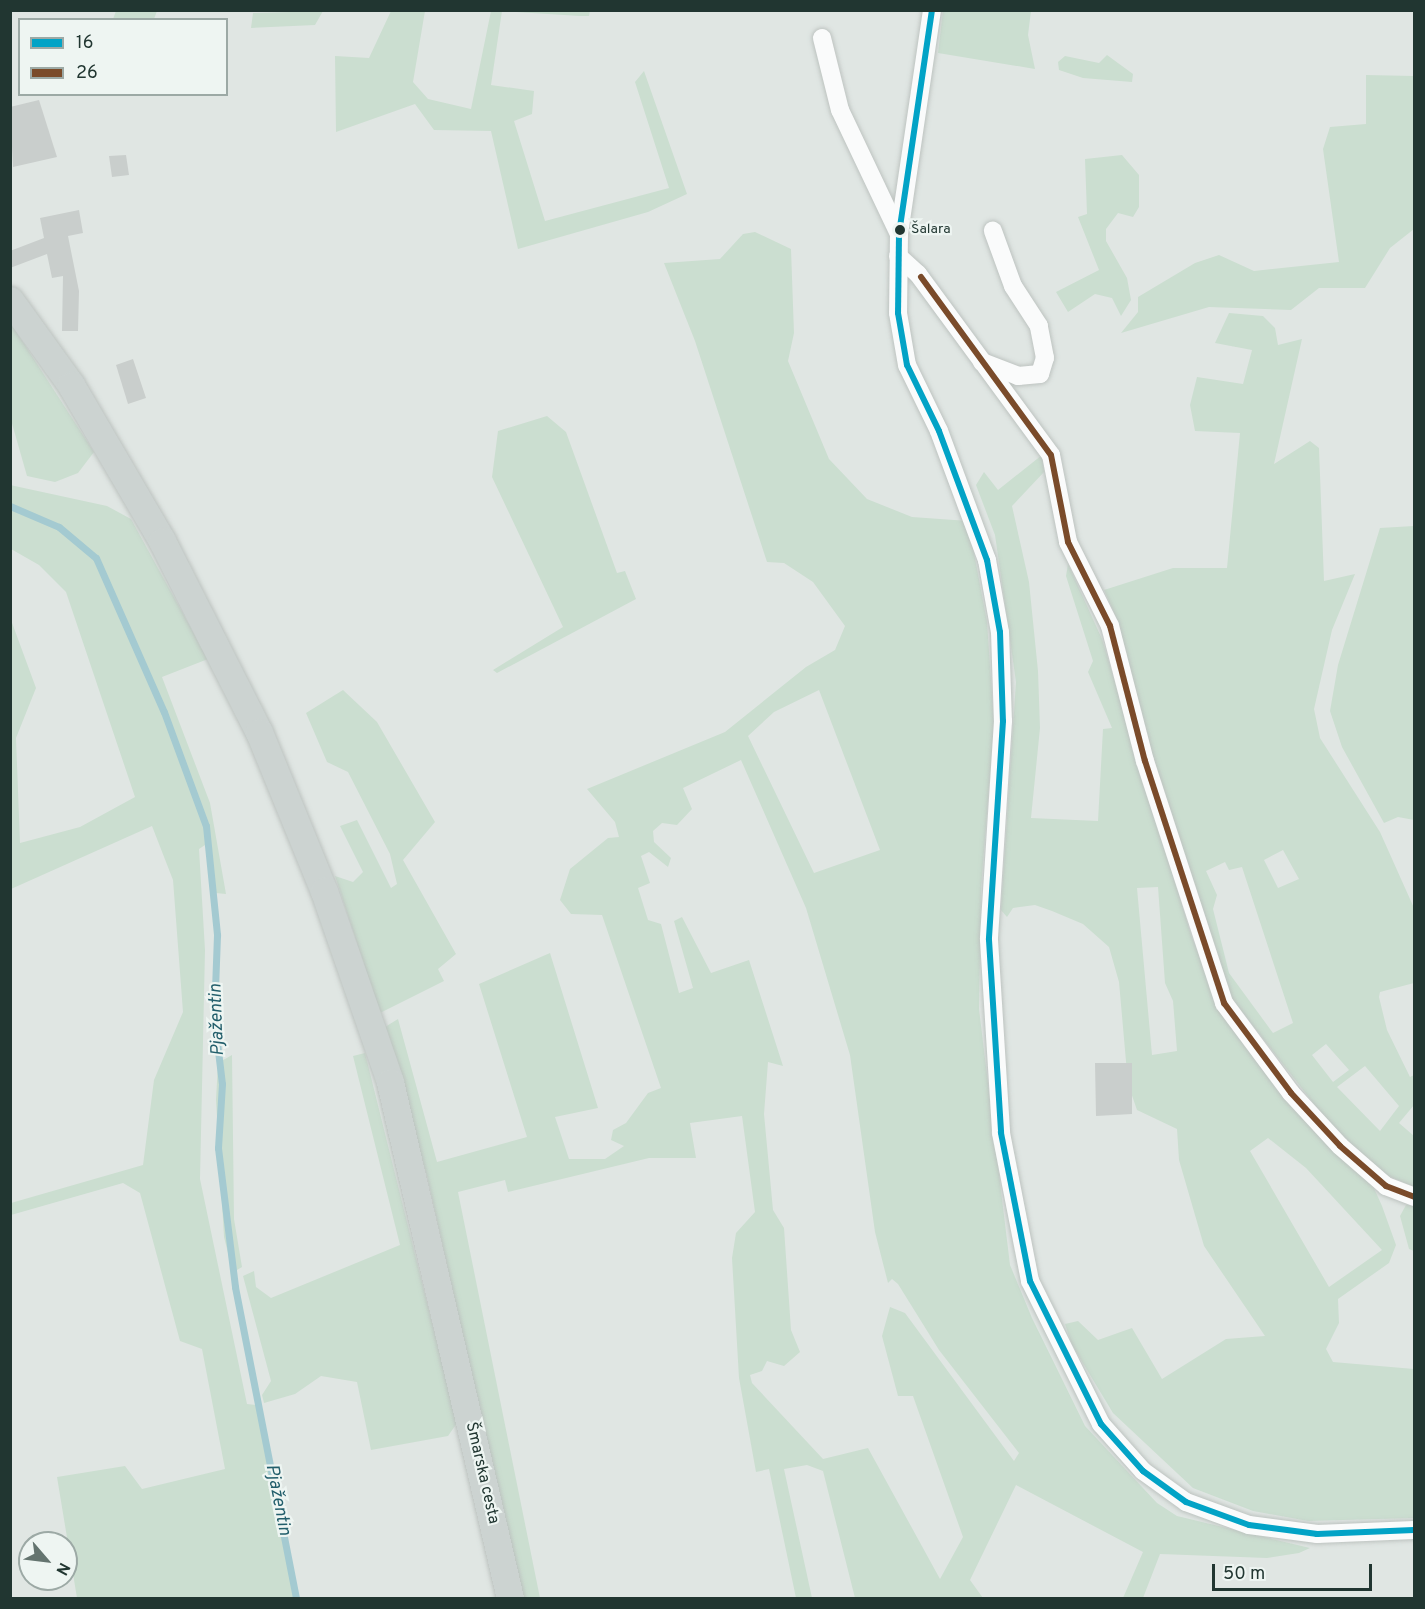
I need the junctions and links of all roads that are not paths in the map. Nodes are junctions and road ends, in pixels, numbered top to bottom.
1 (932, 10) edge
2 (822, 38) dead end
3 (993, 231) dead end
4 (899, 234) junction
5 (898, 256) junction
6 (10, 300) edge
7 (982, 362) junction
8 (1414, 1197) edge
9 (1414, 1530) edge
10 (510, 1599) edge

1 - 4 street
2 - 4 street
3 - 7 street
4 - 5 street
5 - 7 street
5 - 9 street
6 - 10 main road, Šmarska cesta
7 - 8 street

